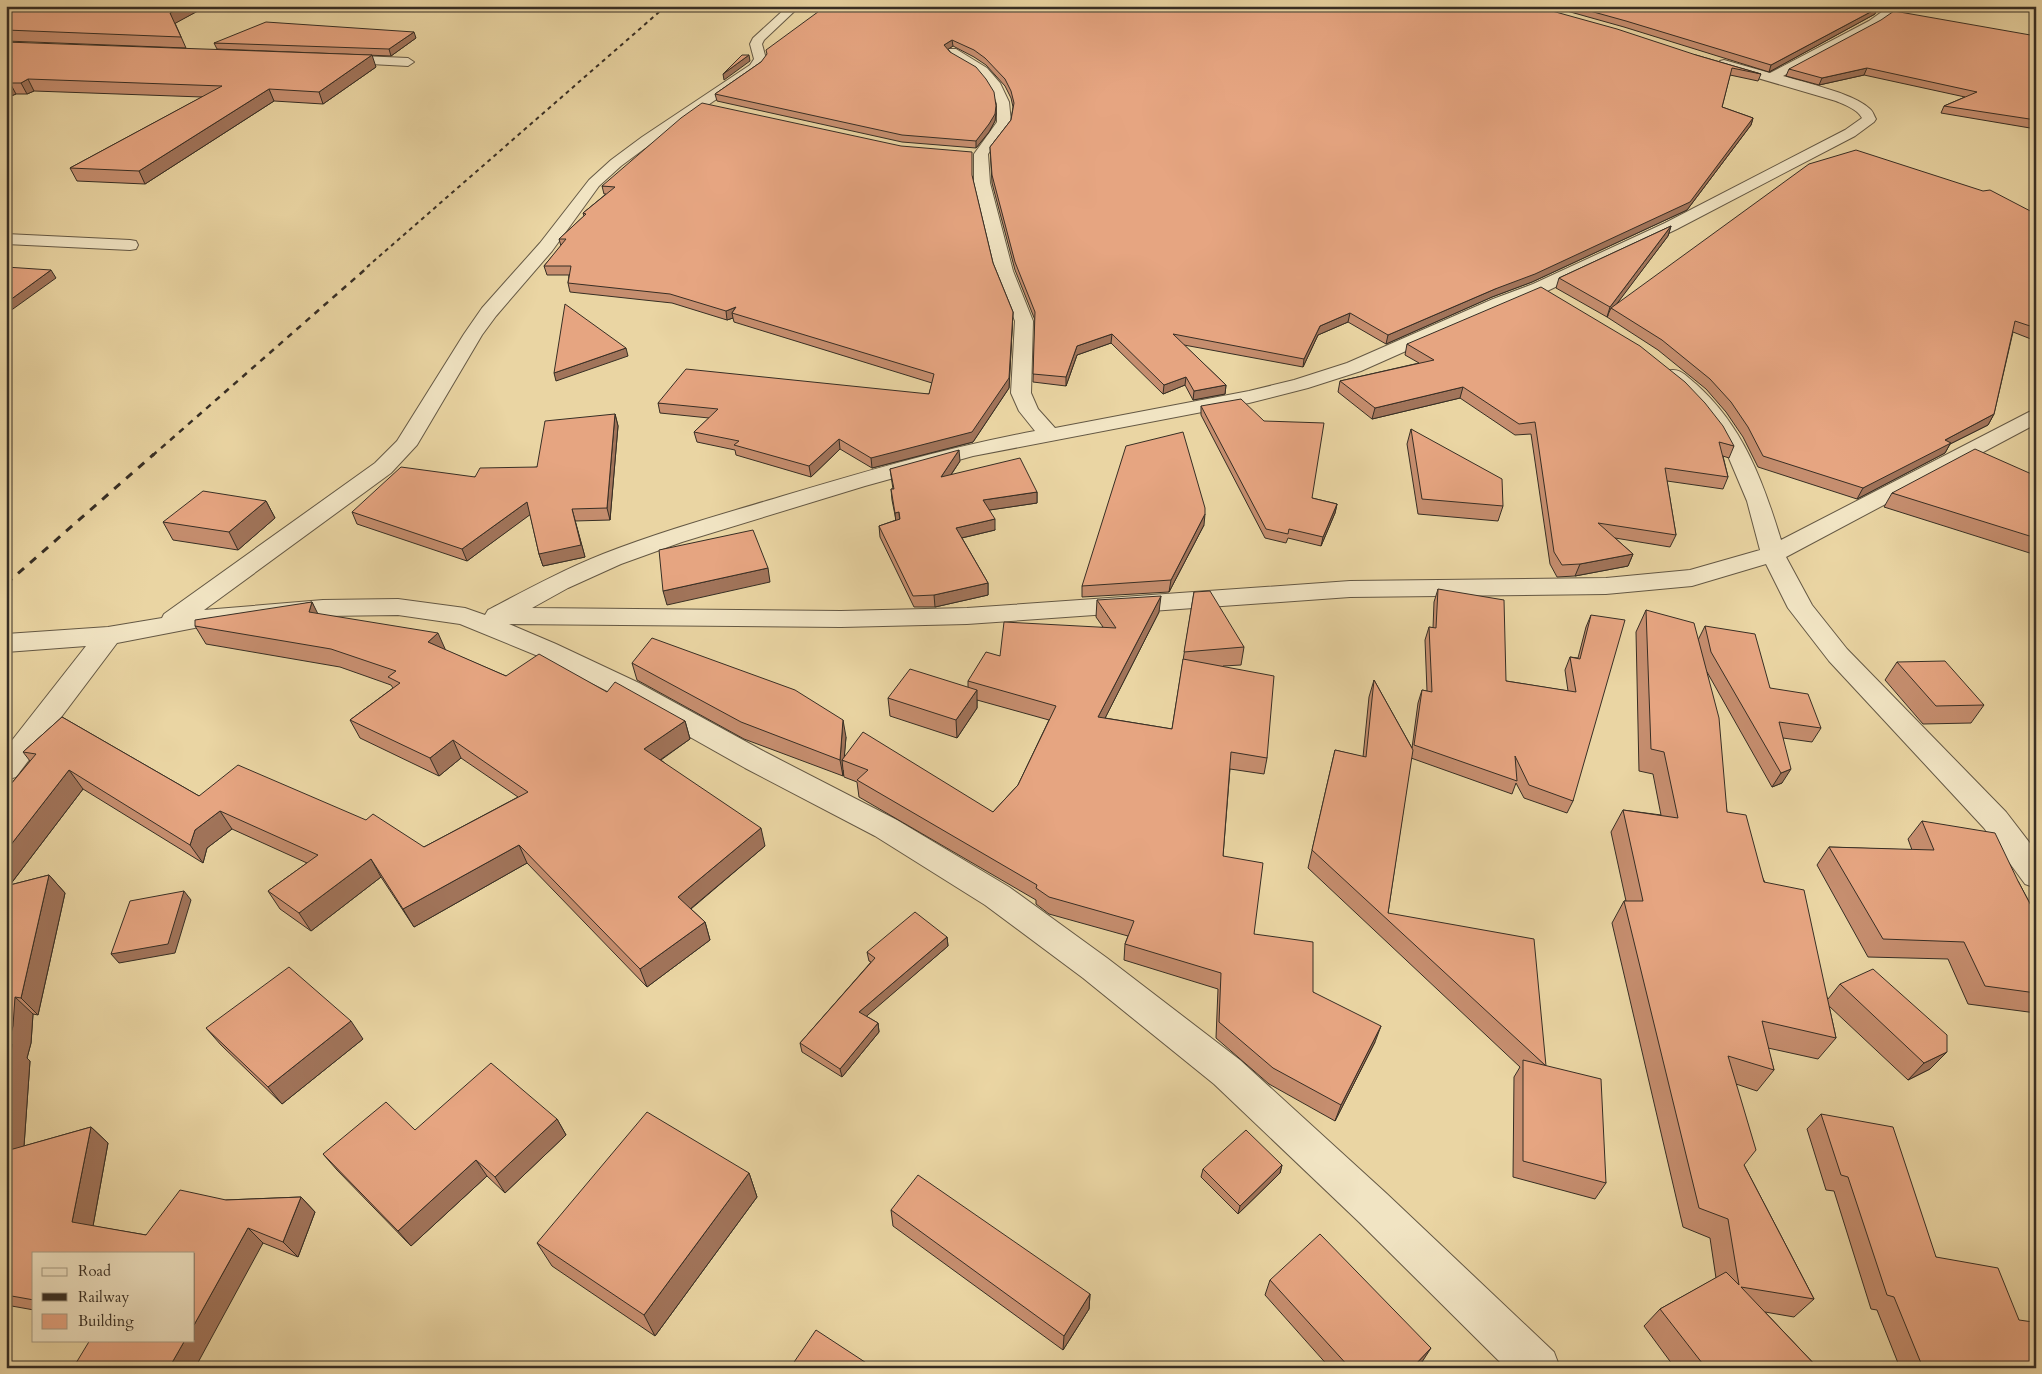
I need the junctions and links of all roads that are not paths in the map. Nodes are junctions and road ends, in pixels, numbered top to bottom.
1 (796, 6) edge
2 (1898, 6) edge
3 (952, 52) edge
4 (329, 59) edge
5 (408, 62) dead end
6 (1715, 62) edge
7 (1772, 77) junction
8 (964, 154) edge
9 (982, 154) junction
10 (6, 239) edge
11 (130, 245) dead end
12 (1539, 288) junction
13 (1562, 301) edge
14 (1657, 362) edge
15 (2036, 416) edge
16 (1050, 435) junction
17 (1773, 554) junction
18 (465, 616) junction
19 (497, 616) junction
20 (166, 625) junction
21 (108, 636) junction
22 (6, 643) edge
23 (6, 769) edge
24 (2036, 875) edge
25 (1538, 1368) edge

1 - 20 street
2 - 7 street
3 - 9 street
4 - 5 street
6 - 7 street
7 - 12 street
8 - 9 street
9 - 16 street
10 - 11 street
12 - 13 street
12 - 16 street
14 - 17 street
15 - 17 street
16 - 19 street
17 - 19 street
17 - 24 street
18 - 19 street
18 - 20 street
18 - 25 street
20 - 21 street
21 - 22 street
21 - 23 street

